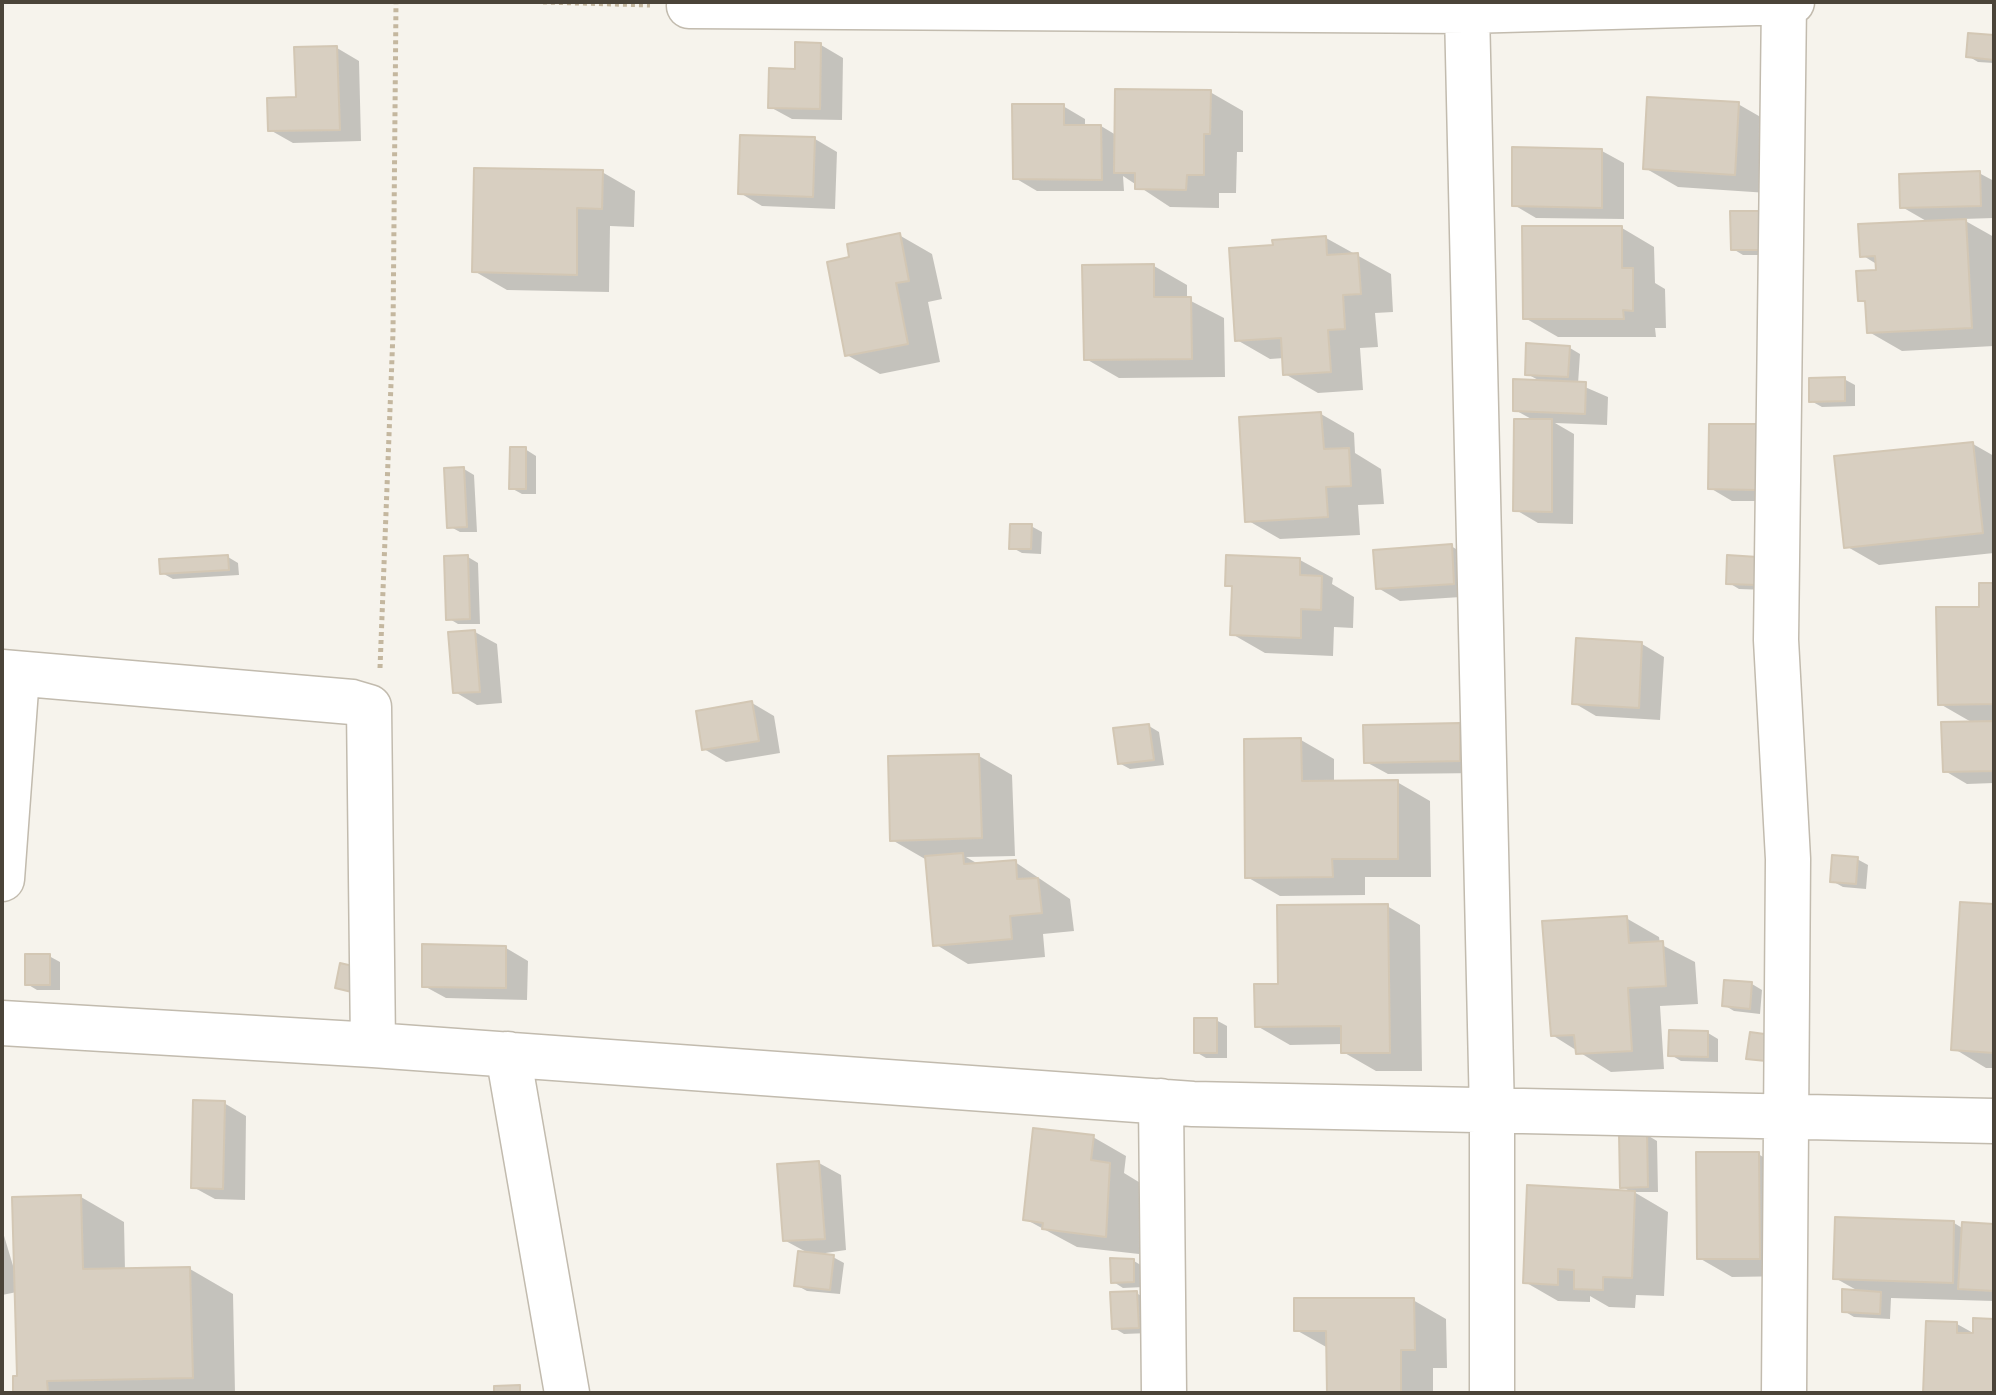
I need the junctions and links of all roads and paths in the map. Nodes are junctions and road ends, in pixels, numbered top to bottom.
1 (396, 2) edge
2 (543, 2) edge
3 (1788, 3) edge
4 (689, 6) joint
5 (1467, 11) junction
6 (9, 674) edge
7 (369, 707) junction
8 (2, 879) edge
9 (2, 1023) edge
10 (373, 1045) junction
11 (508, 1054) junction
12 (1161, 1101) junction
13 (1492, 1113) junction
14 (1788, 1114) junction
15 (1994, 1121) edge
16 (567, 1393) edge
17 (1164, 1393) edge
18 (1492, 1393) edge
19 (1784, 1393) edge

1 - 7 path
2 - 4 path
3 - 5 street
3 - 14 street
4 - 5 street
5 - 13 street
6 - 7 street
6 - 8 street
7 - 10 street
9 - 10 street
10 - 11 street
11 - 12 street
11 - 16 street
12 - 13 street
12 - 17 street
13 - 14 street
13 - 18 street
14 - 15 street
14 - 19 street

